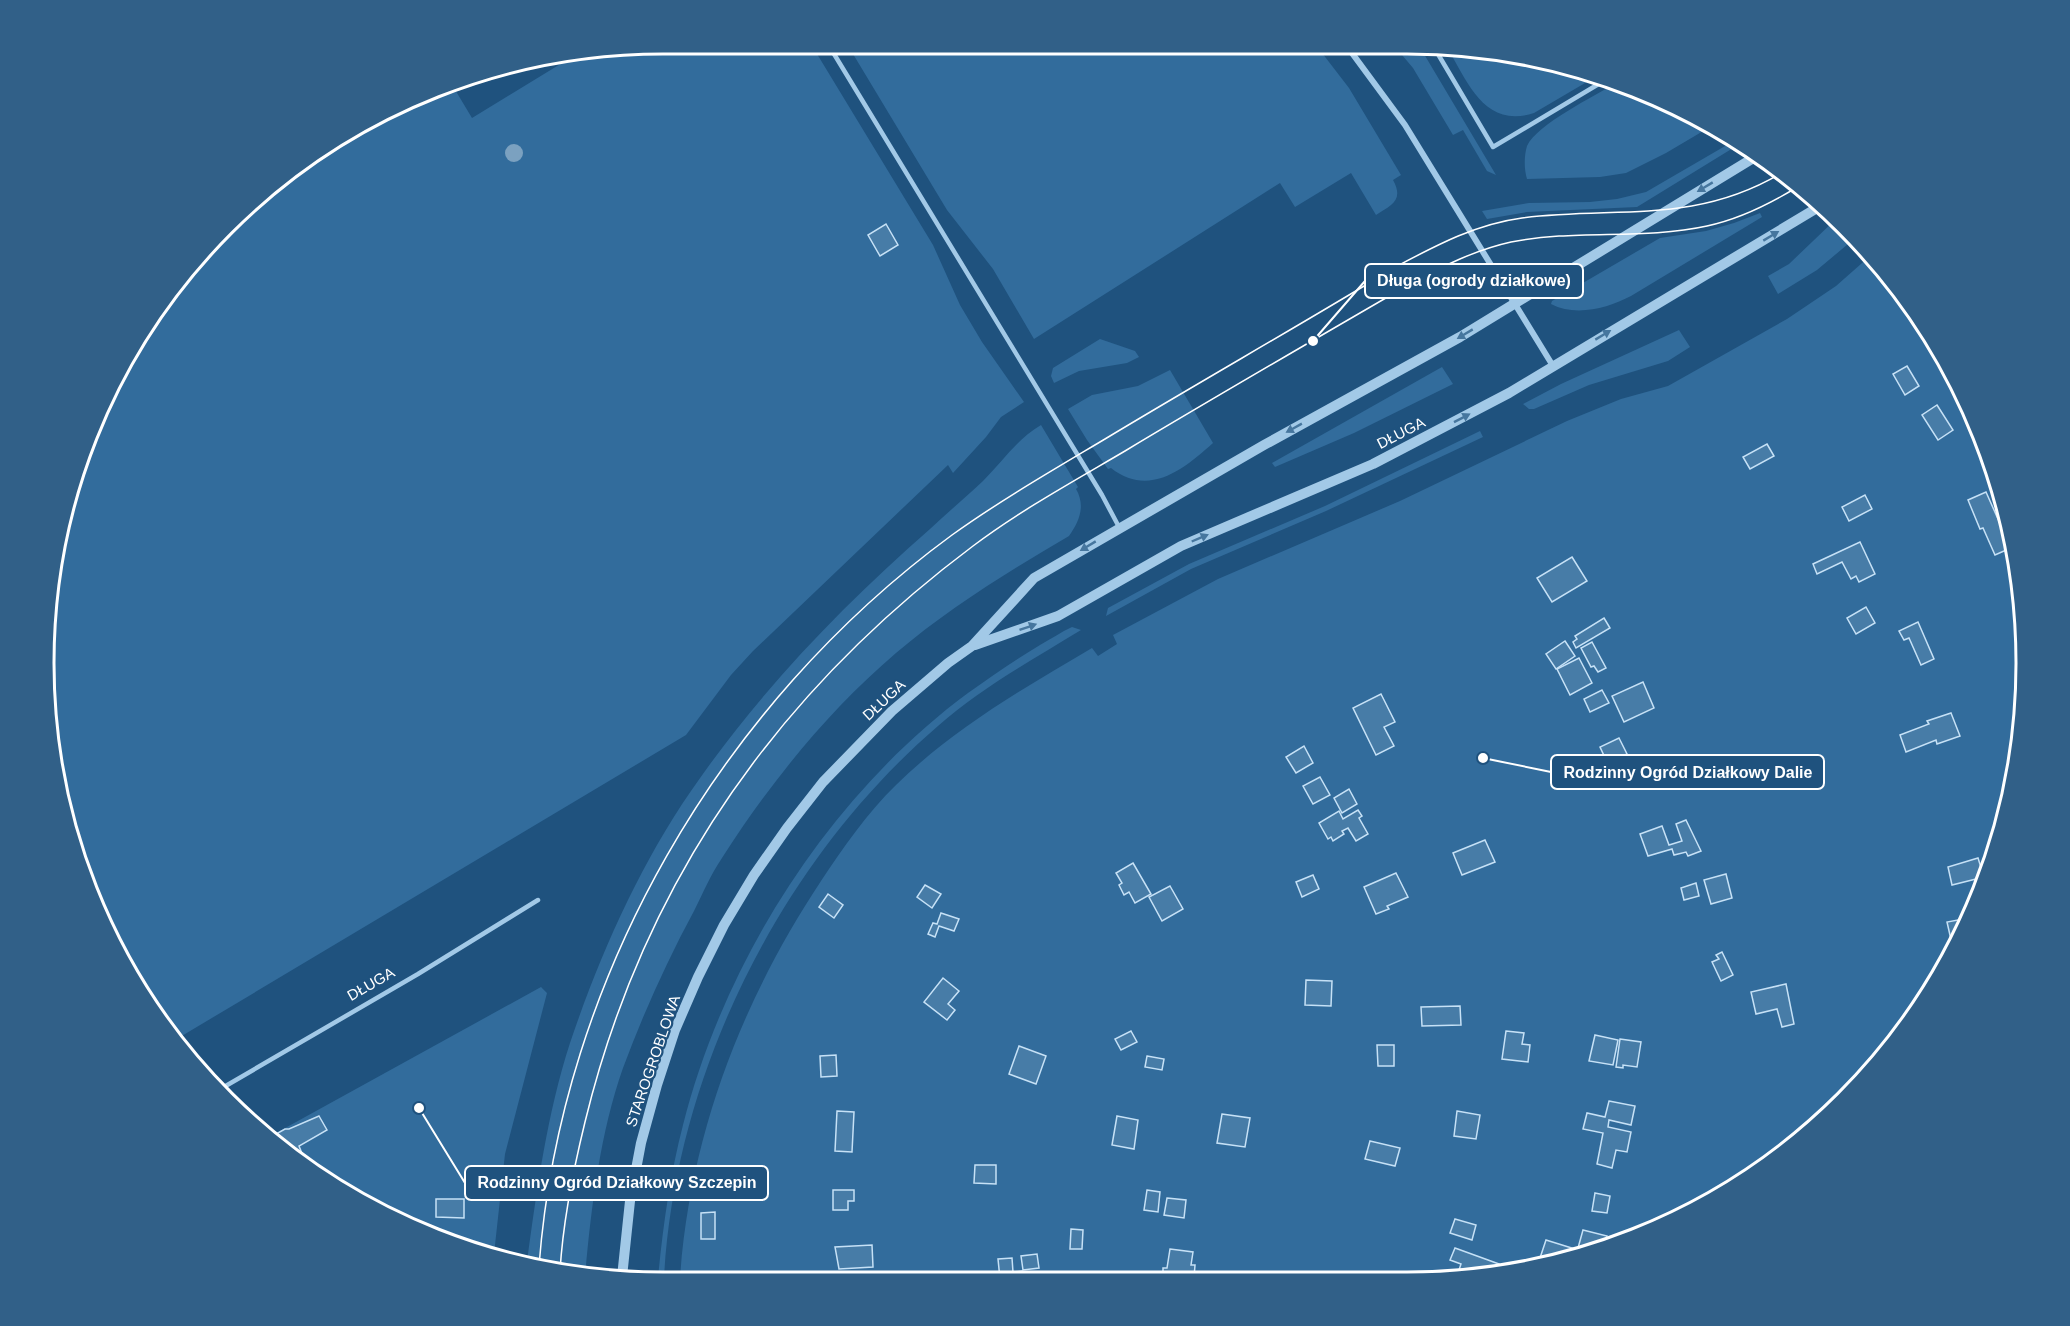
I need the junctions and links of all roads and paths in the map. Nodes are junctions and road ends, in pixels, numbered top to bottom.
1 (834, 54) edge
2 (1353, 54) edge
3 (1438, 55) edge
4 (1597, 84) edge
5 (1750, 160) edge
6 (1814, 210) edge
7 (1514, 303) junction
8 (1553, 366) junction
9 (1120, 528) junction
10 (972, 646) junction
11 (823, 782) joint
12 (538, 900) dead end
13 (225, 1086) edge
14 (623, 1271) edge

1 - 9 lane
2 - 7 street
3 - 4 lane
5 -> 7 street, DŁUGA
8 -> 6 street, DŁUGA
7 - 8 street
7 -> 9 street, DŁUGA
10 -> 8 street, DŁUGA
9 -> 10 street, DŁUGA
10 - 11 street, DŁUGA
11 - 14 street, STAROGROBLOWA
12 - 13 lane, DŁUGA

